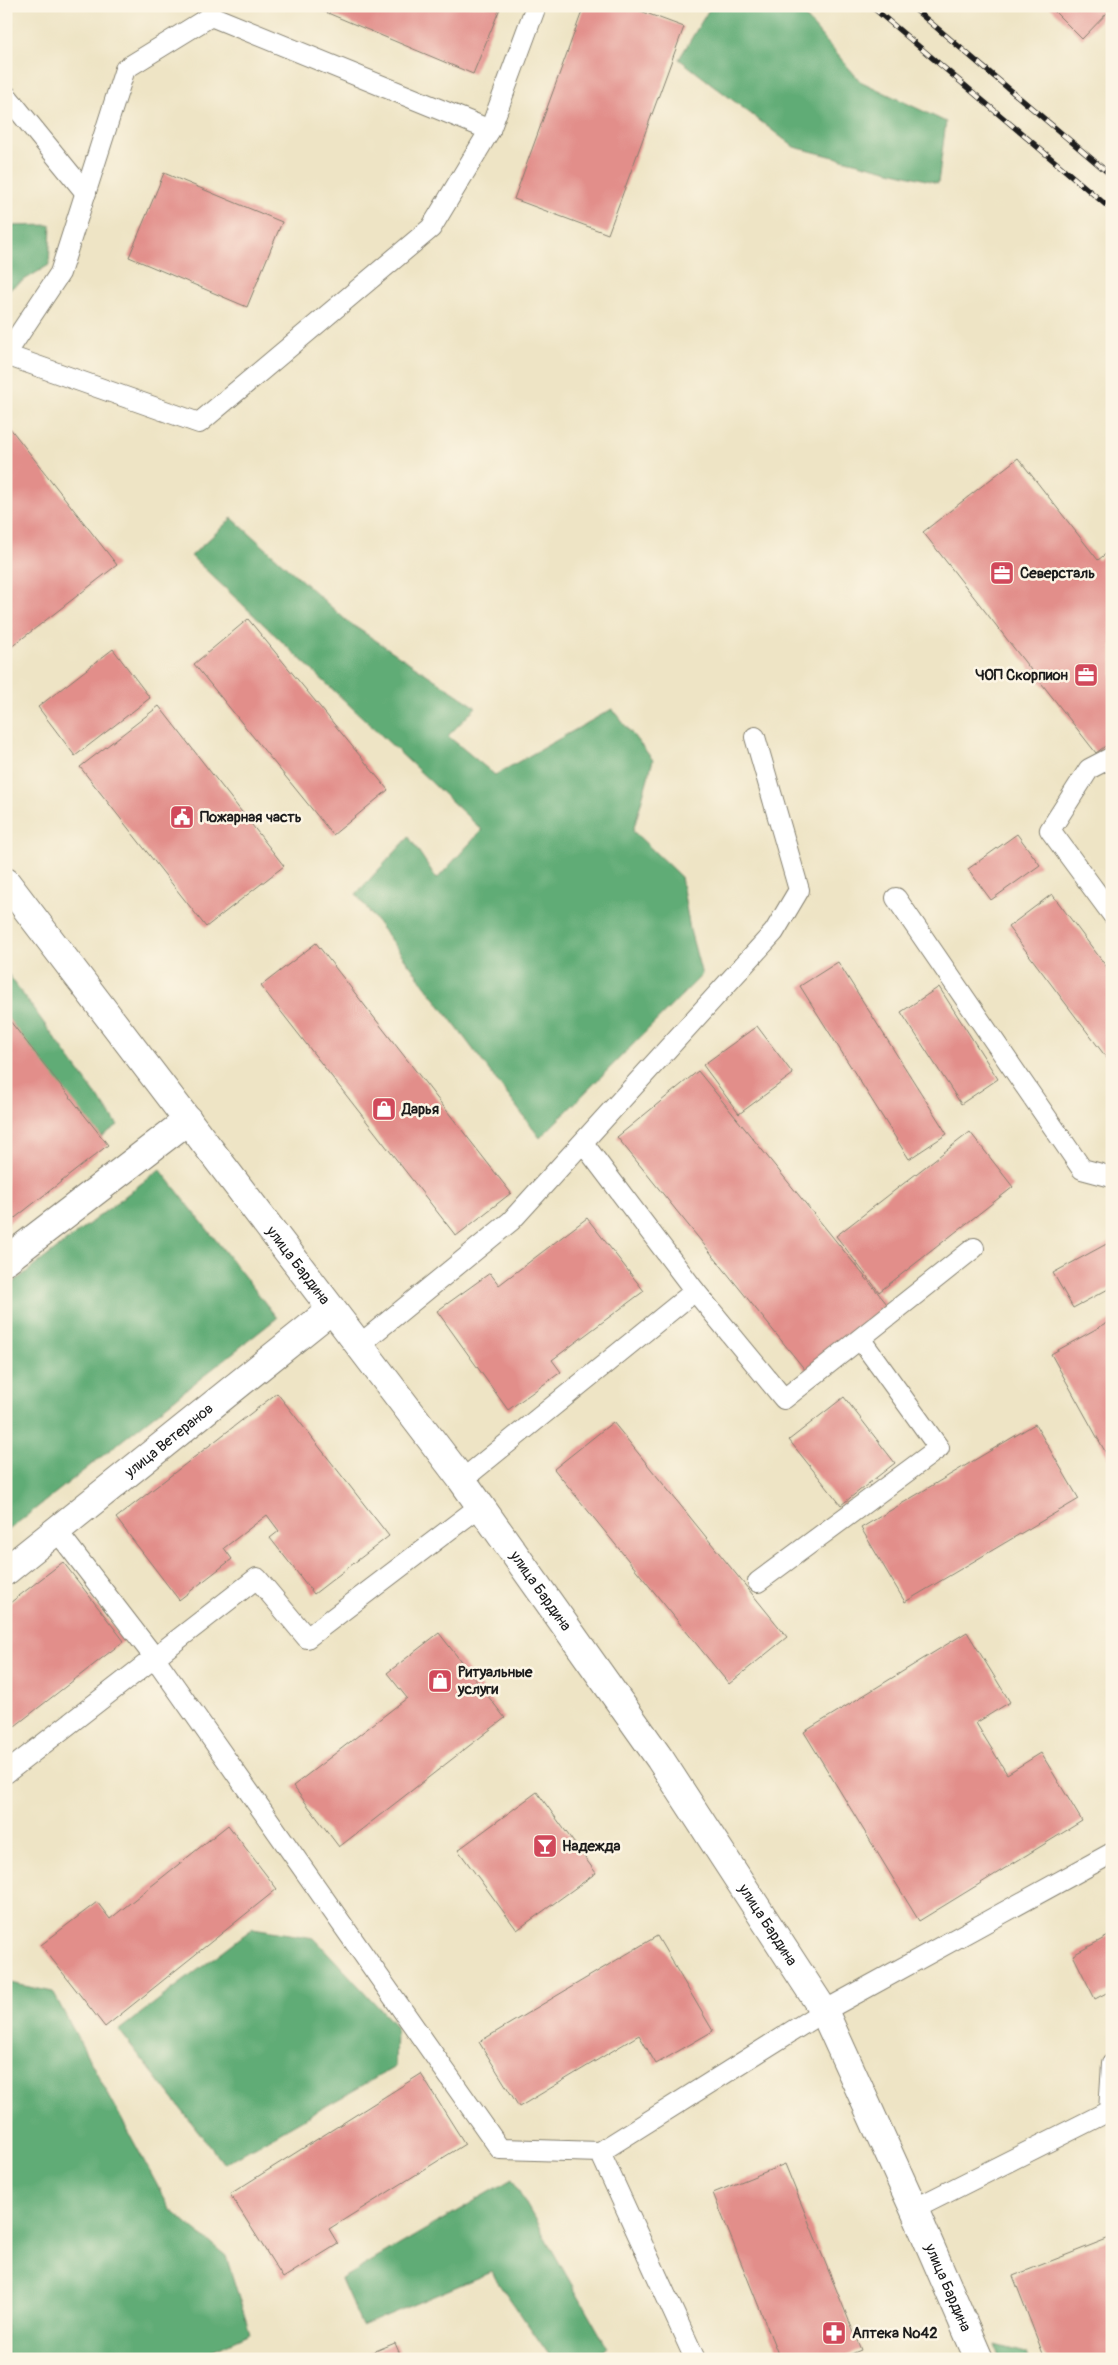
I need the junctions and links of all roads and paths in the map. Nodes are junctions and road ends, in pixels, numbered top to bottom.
1 (536, 6) edge
2 (6, 95) edge
3 (490, 130) junction
4 (86, 193) junction
5 (6, 355) edge
6 (755, 737) dead end
7 (1112, 757) edge
8 (6, 882) edge
9 (896, 898) dead end
10 (1112, 914) edge
11 (188, 1120) junction
12 (583, 1143) junction
13 (1112, 1177) edge
14 (974, 1248) dead end
15 (6, 1260) edge
16 (695, 1291) junction
17 (331, 1310) junction
18 (861, 1340) junction
19 (358, 1346) junction
20 (462, 1480) junction
21 (479, 1507) junction
22 (57, 1531) junction
23 (6, 1571) edge
24 (758, 1582) dead end
25 (155, 1658) junction
26 (6, 1773) edge
27 (1112, 1853) edge
28 (824, 2012) junction
29 (1112, 2064) edge
30 (600, 2152) junction
31 (914, 2209) junction
32 (973, 2357) edge
33 (694, 2359) edge

1 - 3 lane
2 - 4 lane
3 - 4 lane
3 - 5 lane
4 - 5 lane
6 - 12 lane
7 - 10 lane
8 - 11 street, улица Бардина
9 - 13 lane
11 - 15 street
11 - 17 street, улица Бардина
12 - 16 lane
12 - 19 lane
14 - 18 lane
16 - 18 lane
16 - 20 lane
17 - 19 street, улица Бардина
17 - 22 street, улица Ветеранов
18 - 24 lane
19 - 20 street, улица Бардина
20 - 21 street, улица Бардина
21 - 25 lane
21 - 28 street, улица Бардина
22 - 23 street, улица Ветеранов
22 - 25 lane
25 - 26 lane
25 - 30 lane
27 - 28 lane
28 - 30 lane
28 - 31 street, улица Бардина
29 - 31 lane
30 - 33 lane
31 - 32 street, улица Бардина

